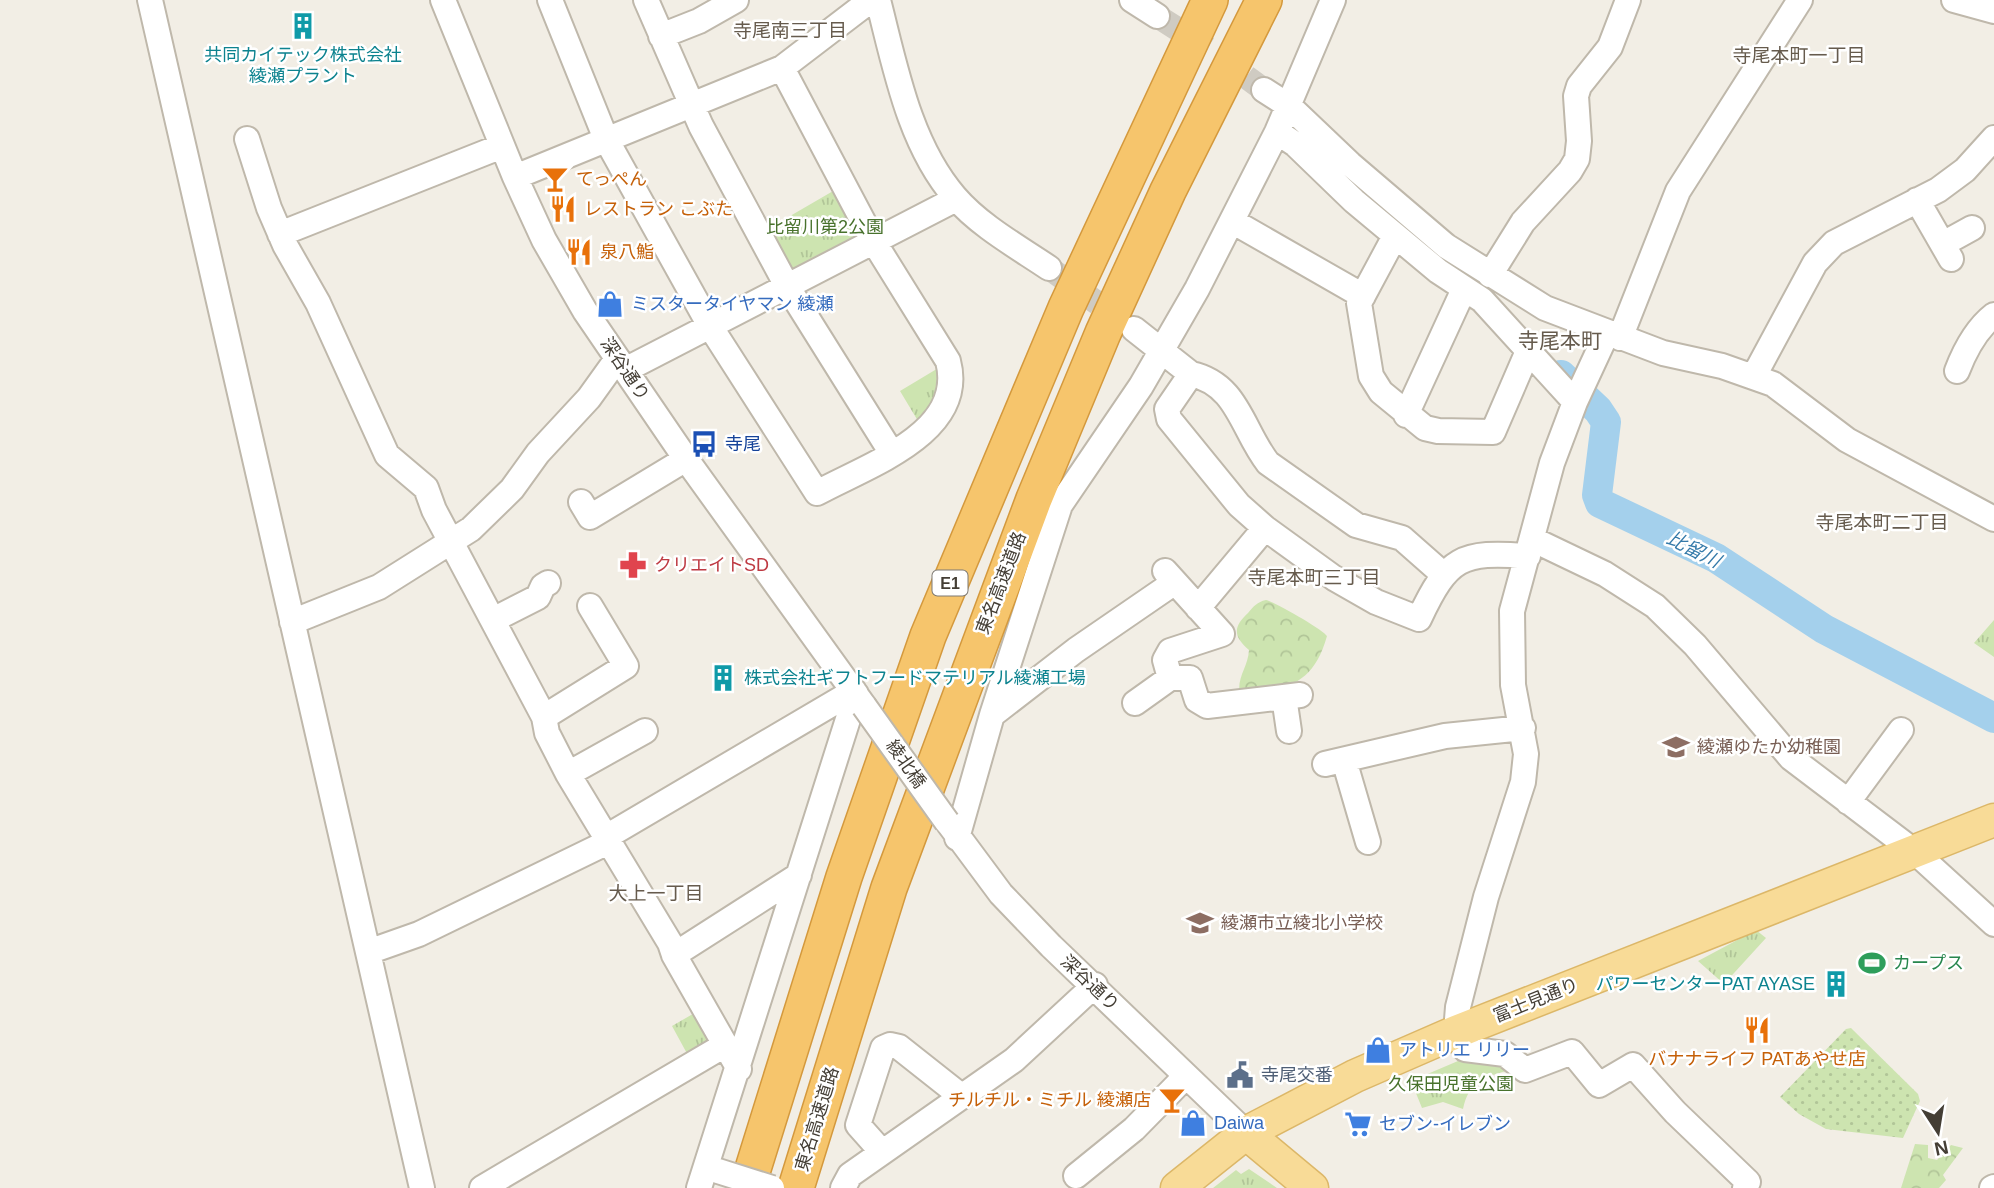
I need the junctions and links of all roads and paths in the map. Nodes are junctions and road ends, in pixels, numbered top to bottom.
1 (150, 0) edge
2 (443, 0) edge
3 (550, 0) edge
4 (646, 0) edge
5 (871, 0) edge
6 (878, 0) edge
7 (1132, 0) edge
8 (1210, 0) edge
9 (1264, 0) edge
10 (1333, 0) edge
11 (1628, 0) edge
12 (1800, 0) edge
13 (1954, 0) edge
14 (732, 1) edge
15 (1994, 11) edge
16 (1157, 16) tunnel mouth
17 (661, 36) junction
18 (782, 68) junction
19 (1264, 90) tunnel mouth
20 (690, 103) junction
21 (1289, 106) junction
22 (1277, 132) junction
23 (1994, 138) edge
24 (247, 139) dead end
25 (606, 139) junction
26 (502, 146) junction
27 (514, 177) junction
28 (956, 199) junction
29 (1917, 200) junction
30 (1232, 221) junction
31 (1972, 228) dead end
32 (280, 234) junction
33 (1395, 236) junction
34 (874, 242) junction
35 (1049, 268) tunnel mouth
36 (1490, 275) junction
37 (787, 286) junction
38 (1464, 289) junction
39 (1363, 296) junction
40 (1994, 315) edge
41 (710, 326) junction
42 (1134, 329) tunnel mouth
43 (1614, 335) junction
44 (1162, 348) junction
45 (1528, 351) junction
46 (621, 365) junction
47 (1957, 371) dead end
48 (1191, 374) junction
49 (1754, 376) junction
50 (1578, 396) junction
51 (1406, 415) junction
52 (891, 452) junction
53 (686, 459) junction
54 (590, 517) dead end
55 (1994, 519) edge
56 (1265, 528) junction
57 (452, 542) junction
58 (1531, 548) junction
59 (1444, 575) junction
60 (548, 583) dead end
61 (590, 606) dead end
62 (1198, 608) junction
63 (493, 620) junction
64 (292, 622) junction
65 (1170, 678) junction
66 (858, 697) junction
67 (1135, 704) dead end
68 (992, 715) junction
69 (544, 717) junction
70 (1523, 728) junction
71 (1901, 730) dead end
72 (645, 731) dead end
73 (1289, 731) dead end
74 (568, 774) junction
75 (1848, 802) junction
76 (1994, 820) edge
77 (952, 830) junction
78 (606, 837) junction
79 (1368, 842) dead end
80 (1915, 852) junction
81 (799, 875) junction
82 (1994, 924) edge
83 (368, 952) junction
84 (674, 955) junction
85 (1095, 985) junction
86 (1456, 1032) junction
87 (725, 1045) junction
88 (739, 1069) junction
89 (1185, 1077) junction
90 (961, 1096) junction
91 (1246, 1133) junction
92 (882, 1152) junction
93 (1076, 1176) dead end
94 (717, 1178) edge
95 (422, 1188) edge
96 (482, 1188) edge
97 (772, 1188) edge
98 (796, 1188) edge
99 (843, 1188) edge
100 (1177, 1188) edge
101 (1312, 1188) edge
102 (1745, 1188) edge

1 - 64 street
2 - 26 street, 深谷通り
3 - 25 street
4 - 17 street
5 - 18 street
6 - 28 street
7 - 16 street
8 - 94 highway, E1
9 - 98 highway, 東名高速道路
10 - 21 street
11 - 36 street
12 - 43 street
13 - 15 street
14 - 17 street
17 - 20 street
18 - 20 street
18 - 34 street
19 - 21 street
20 - 25 street
20 - 37 street
21 - 22 street
21 - 36 street
22 - 30 street
22 - 33 street
23 - 29 street
24 - 32 street
25 - 27 street
25 - 41 street
26 - 27 street, 深谷通り
26 - 32 street
27 - 46 street, 深谷通り
28 - 34 street
28 - 35 street
29 - 31 street
29 - 49 street
30 - 39 street
30 - 44 street
32 - 57 street
33 - 38 street
33 - 39 street
34 - 37 street
34 - 52 street
36 - 43 street
37 - 41 street
37 - 52 street
38 - 45 street
38 - 51 street
39 - 51 street
40 - 47 street
41 - 46 street
41 - 52 street
42 - 44 street
43 - 49 street
43 - 50 street
44 - 48 street
44 - 68 street
45 - 50 street
45 - 51 street
46 - 53 street, 深谷通り
46 - 57 street
48 - 56 street
48 - 59 street
49 - 55 street
50 - 58 street
53 - 54 street
53 - 66 street, 深谷通り
56 - 59 street
56 - 62 street
57 - 63 street
57 - 64 street
58 - 59 street
58 - 70 street
58 - 75 street
60 - 63 street
61 - 69 street
62 - 65 street
62 - 68 street
63 - 69 street
64 - 83 street
65 - 67 street
65 - 73 street
66 - 77 street, 綾北橋, bridge
66 - 78 street
66 - 81 street
68 - 77 street
69 - 74 street
70 - 79 street
70 - 86 street
71 - 75 street
72 - 74 street
74 - 78 street
75 - 80 street
76 - 80 main road, 富士見通り
77 - 85 street, 深谷通り
78 - 83 street
78 - 84 street
80 - 82 street
80 - 86 main road, 富士見通り
81 - 84 street
81 - 88 street
83 - 95 street
84 - 87 street
85 - 89 street, 深谷通り
85 - 90 street
86 - 91 main road, 富士見通り
86 - 102 street
87 - 88 street
87 - 96 street
88 - 94 street
89 - 91 street, 深谷通り
89 - 93 street
90 - 92 street
90 - 92 street
91 - 100 main road, 富士見通り
91 - 101 main road
92 - 99 street
94 - 97 street, bridge

